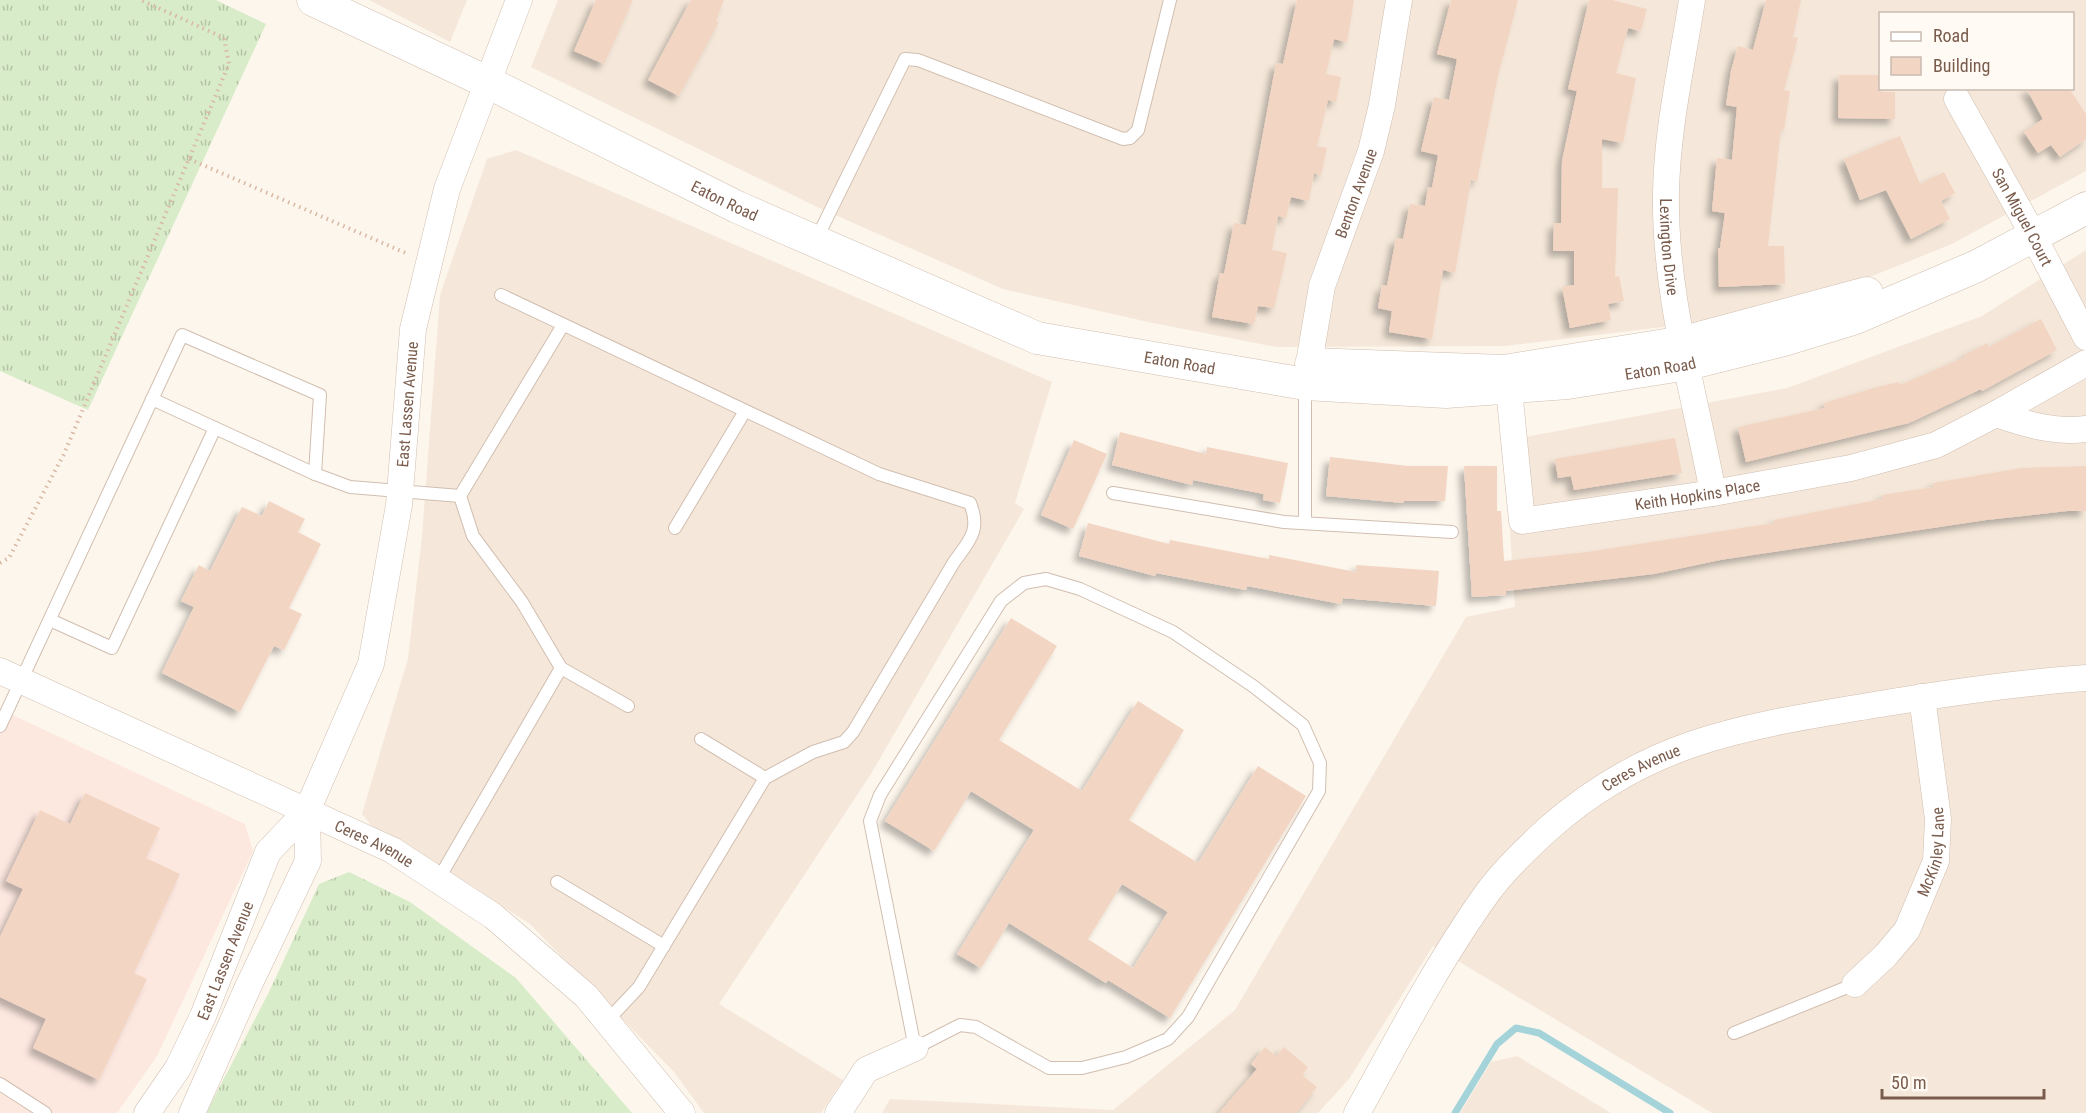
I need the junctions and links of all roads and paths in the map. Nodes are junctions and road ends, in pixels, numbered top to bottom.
1 (141, 0) edge
2 (313, 0) edge
3 (519, 0) edge
4 (1170, 0) edge
5 (1399, 0) edge
6 (1692, 0) edge
7 (491, 73) junction
8 (1957, 99) dead end
9 (189, 159) junction
10 (2086, 186) edge
11 (2086, 208) edge
12 (2030, 229) junction
13 (819, 233) junction
14 (429, 263) junction
15 (501, 294) dead end
16 (563, 325) junction
17 (2086, 337) edge
18 (1686, 353) junction
19 (2086, 363) edge
20 (1307, 374) junction
21 (1509, 389) junction
22 (152, 399) junction
23 (745, 411) junction
24 (1996, 414) junction
25 (215, 428) junction
26 (2086, 429) edge
27 (315, 474) junction
28 (401, 490) junction
29 (1113, 494) dead end
30 (1713, 494) junction
31 (460, 496) junction
32 (1305, 523) junction
33 (675, 528) dead end
34 (1452, 532) dead end
35 (0, 563) edge
36 (50, 620) junction
37 (561, 668) junction
38 (11, 675) edge
39 (2086, 678) edge
40 (1922, 697) junction
41 (628, 706) dead end
42 (0, 726) edge
43 (701, 739) dead end
44 (765, 778) junction
45 (307, 811) junction
46 (438, 880) junction
47 (557, 882) dead end
48 (664, 946) junction
49 (1855, 984) joint
50 (606, 1022) junction
51 (1734, 1033) dead end
52 (915, 1048) junction
53 (0, 1084) edge
54 (164, 1088) junction
55 (195, 1110) edge
56 (45, 1113) edge
57 (147, 1113) edge
58 (682, 1113) edge
59 (838, 1113) edge
60 (1357, 1113) edge

1 - 9 path
2 - 7 street, Eaton Road
3 - 7 street, East Lassen Avenue
4 - 13 lane
5 - 20 street, Benton Avenue
6 - 18 street, Lexington Drive
7 - 13 street, Eaton Road
7 - 14 street, East Lassen Avenue
8 - 12 street, San Miguel Court
9 - 14 path
9 - 35 path
10 - 12 street
11 - 12 street, Eaton Road
12 - 17 street, San Miguel Court
12 - 18 street, Eaton Road
13 - 20 street, Eaton Road
14 - 28 street, East Lassen Avenue
15 - 16 lane
16 - 23 lane
16 - 31 lane
18 - 20 street
18 - 21 street, Eaton Road
18 - 30 street, Lexington Drive
19 - 24 street, Keith Hopkins Place
20 - 21 street, Eaton Road
20 - 32 lane
21 - 30 street, Keith Hopkins Place
22 - 25 lane
22 - 27 lane
22 - 36 lane
23 - 33 lane
23 - 44 lane
24 - 26 street
24 - 30 street, Keith Hopkins Place
25 - 27 lane
25 - 36 lane
27 - 28 lane
28 - 31 lane
28 - 45 street, East Lassen Avenue
29 - 32 lane
31 - 37 lane
32 - 34 lane
36 - 38 lane
37 - 41 lane
37 - 46 lane
38 - 42 lane
38 - 45 street, Ceres Avenue
39 - 40 street, Ceres Avenue
40 - 49 street, McKinley Lane
40 - 60 street, Ceres Avenue
43 - 44 lane
44 - 48 lane
45 - 46 street, Ceres Avenue
45 - 54 street, East Lassen Avenue
45 - 55 street, East Lassen Avenue
46 - 50 street, Ceres Avenue
47 - 48 lane
48 - 50 lane
49 - 51 lane
50 - 58 street, Ceres Avenue
52 - 52 lane
52 - 59 street
53 - 56 lane
54 - 55 street
54 - 57 street, East Lassen Avenue

